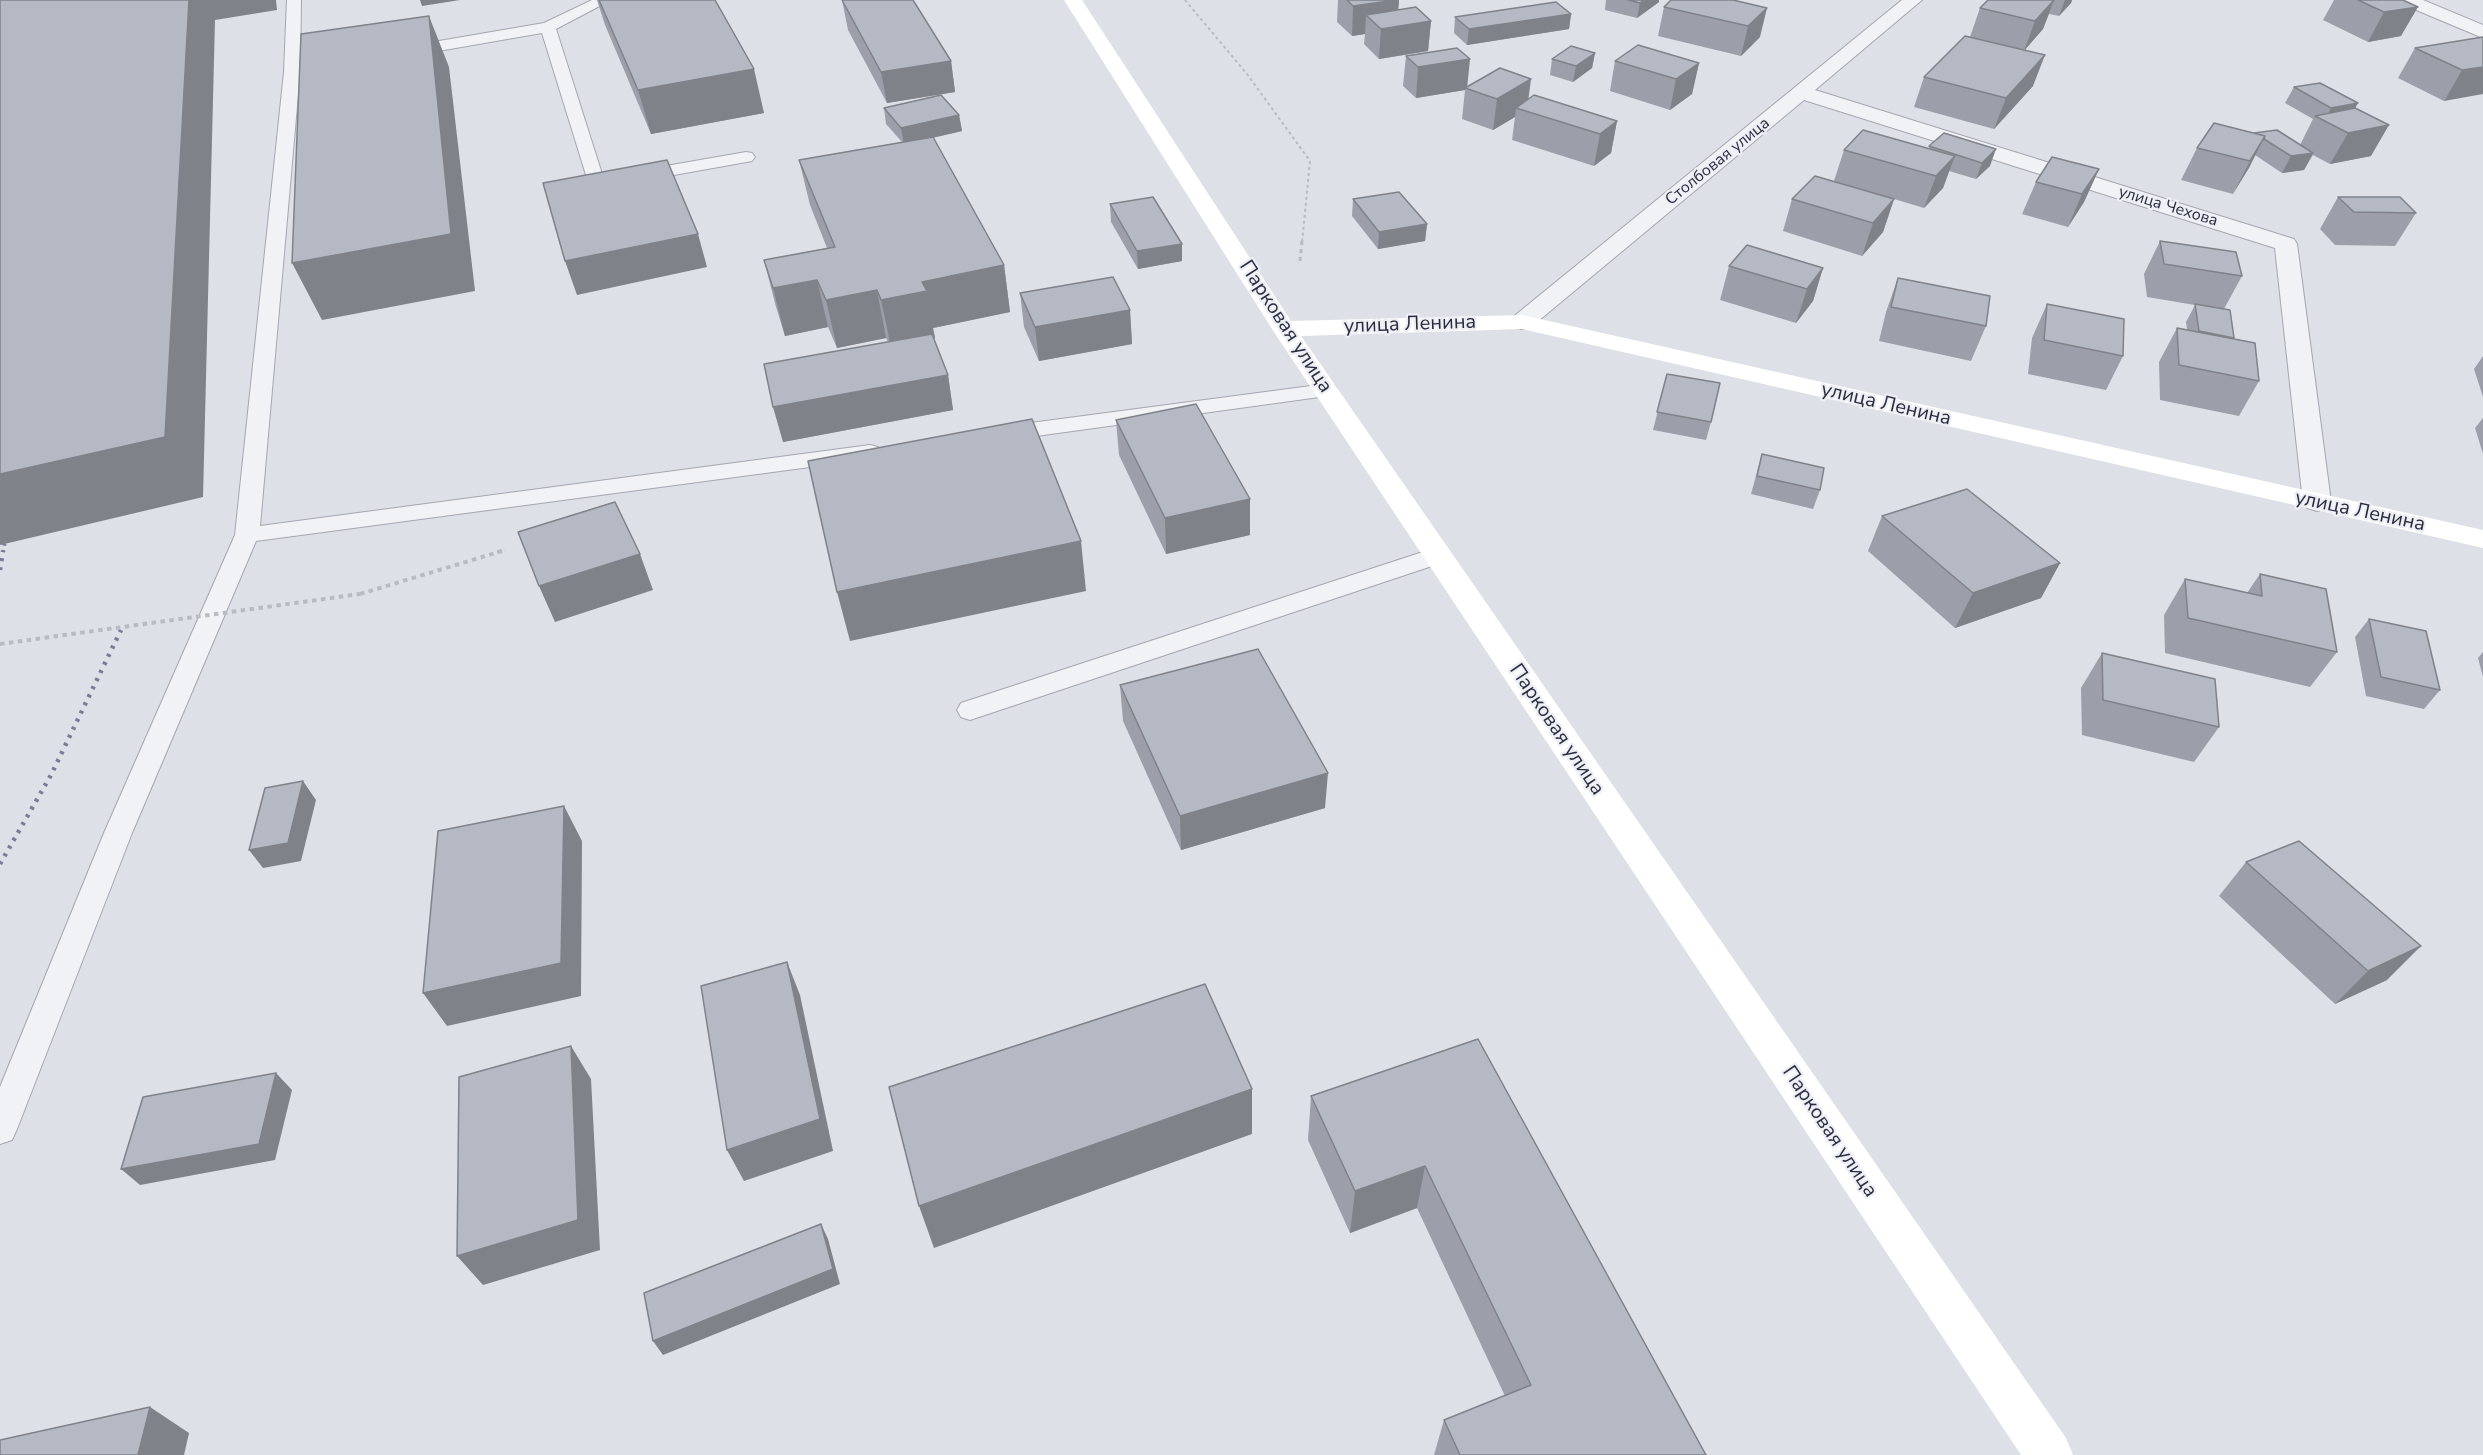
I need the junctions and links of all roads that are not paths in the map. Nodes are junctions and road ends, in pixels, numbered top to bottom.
1 (294, 0) edge
2 (604, 0) edge
3 (1073, 0) edge
4 (1913, 0) edge
5 (2408, 0) edge
6 (548, 27) junction
7 (2483, 32) edge
8 (385, 56) edge
9 (1803, 93) junction
10 (747, 157) dead end
11 (1522, 322) junction
12 (1284, 329) junction
13 (1326, 390) junction
14 (982, 436) edge
15 (887, 449) edge
16 (2317, 502) junction
17 (247, 536) junction
18 (2483, 539) edge
19 (1438, 555) junction
20 (970, 710) dead end
21 (0, 1129) edge
22 (2049, 1455) edge

1 - 17 lane
2 - 6 lane
3 - 12 main road, Парковая улица
4 - 9 street, Столбовая улица
5 - 7 street
6 - 8 lane
6 - 10 lane
9 - 11 street, Столбовая улица
9 - 16 street, улица Чехова
11 - 12 main road, улица Ленина
11 - 16 main road, улица Ленина
12 - 13 main road, Парковая улица
13 - 14 lane
13 - 19 main road, Парковая улица
15 - 17 lane
16 - 18 main road, улица Ленина
17 - 21 lane
19 - 20 lane
19 - 22 main road, Парковая улица

